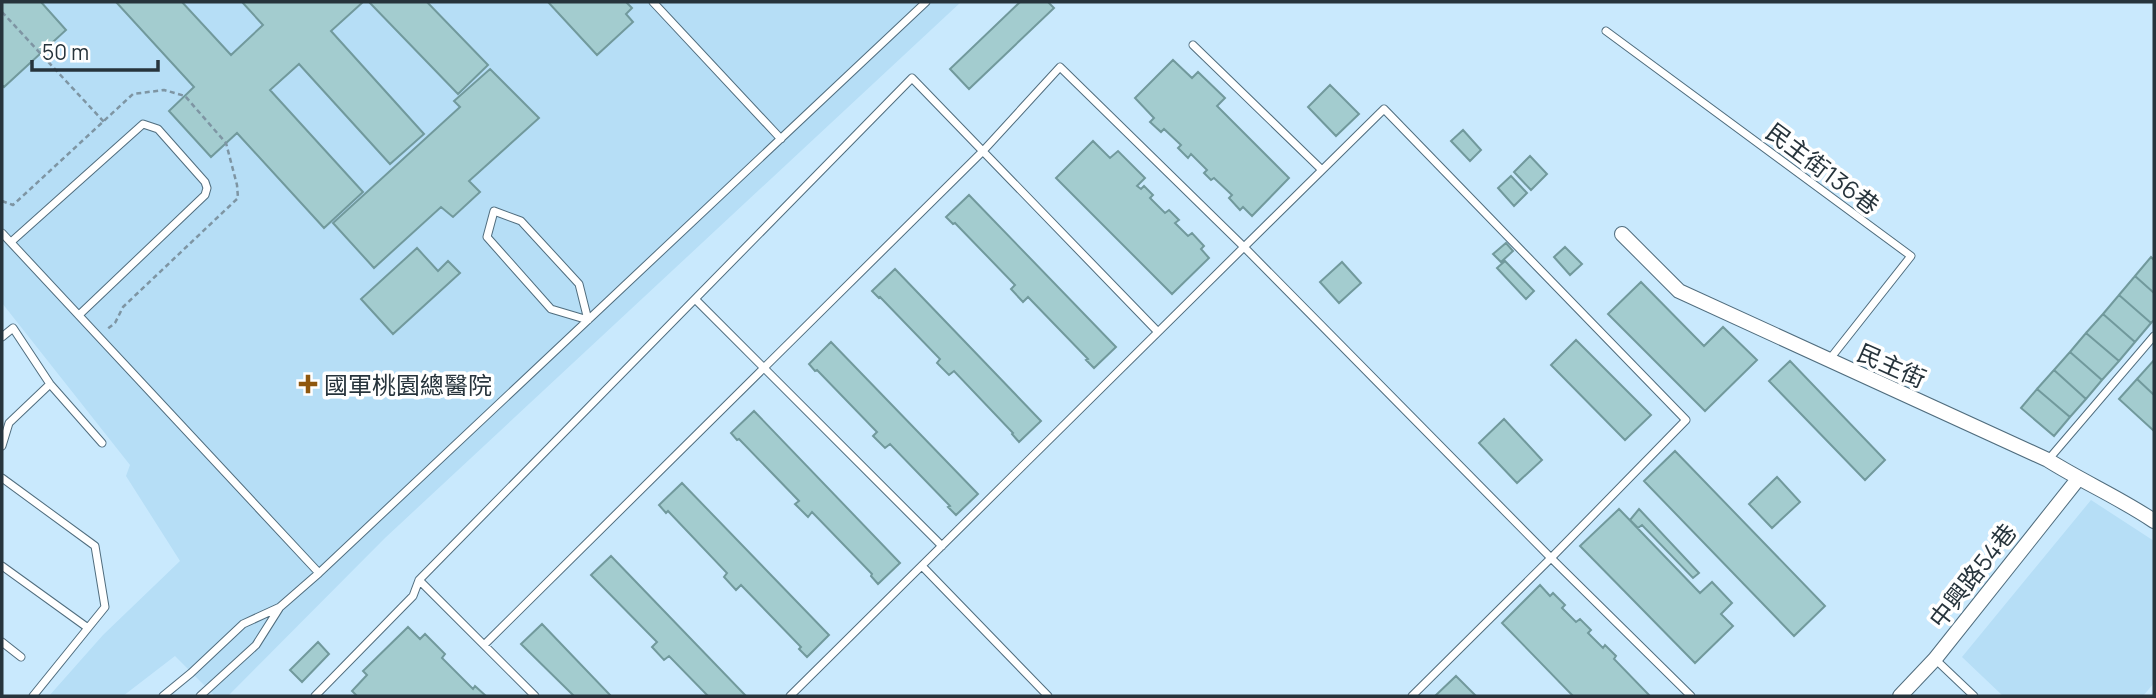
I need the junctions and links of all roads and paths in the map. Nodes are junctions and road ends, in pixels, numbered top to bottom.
1 (653, 2) edge
2 (926, 2) edge
3 (2, 12) edge
4 (1606, 31) dead end
5 (1193, 45) dead end
6 (185, 96) dead end
7 (104, 122) junction
8 (781, 139) junction
9 (983, 151) junction
10 (1322, 170) junction
11 (2, 201) edge
12 (2, 233) edge
13 (1622, 234) dead end
14 (11, 242) junction
15 (1244, 247) junction
16 (695, 299) junction
17 (79, 315) junction
18 (587, 320) junction
19 (1158, 332) junction
20 (2, 337) edge
21 (2154, 337) edge
22 (1828, 361) junction
23 (763, 369) junction
24 (50, 384) junction
25 (102, 443) dead end
26 (2, 446) edge
27 (2048, 460) junction
28 (2, 478) edge
29 (2078, 479) junction
30 (2154, 521) edge
31 (942, 546) junction
32 (1551, 558) junction
33 (2, 566) edge
34 (922, 566) junction
35 (318, 573) junction
36 (419, 580) junction
37 (280, 607) junction
38 (88, 628) junction
39 (2, 642) edge
40 (484, 645) junction
41 (21, 657) dead end
42 (1935, 659) junction
43 (796, 694) edge
44 (33, 696) edge
45 (163, 696) edge
46 (200, 696) edge
47 (315, 696) edge
48 (535, 696) edge
49 (1048, 696) edge
50 (1412, 696) edge
51 (1690, 696) edge
52 (1900, 696) edge
53 (1974, 696) edge

1 - 8 lane
2 - 8 lane
3 - 7 path
4 - 22 lane, 民主街136巷
5 - 10 lane
6 - 7 path
7 - 11 path
8 - 18 lane
9 - 15 lane
9 - 16 lane
9 - 19 lane
9 - 23 lane
10 - 15 lane
10 - 32 lane
12 - 14 lane
13 - 22 street, 民主街
14 - 17 lane
14 - 17 lane
15 - 19 lane
15 - 32 lane
16 - 23 lane
16 - 36 lane
17 - 35 lane
18 - 18 lane
18 - 35 lane
19 - 31 lane
20 - 24 lane
21 - 27 lane
22 - 27 street, 民主街
23 - 31 lane
23 - 40 lane
24 - 25 lane
24 - 26 lane
27 - 29 street, 民主街
28 - 38 lane
29 - 30 street, 民主街
29 - 42 street, 中興路54巷
31 - 34 lane
32 - 50 lane
32 - 51 lane
33 - 38 lane
34 - 43 lane
34 - 49 lane
35 - 37 lane
36 - 40 lane
36 - 47 lane
37 - 45 lane
37 - 46 lane
38 - 44 lane
39 - 41 lane
40 - 48 lane
42 - 52 street, 中興路54巷
42 - 53 lane

